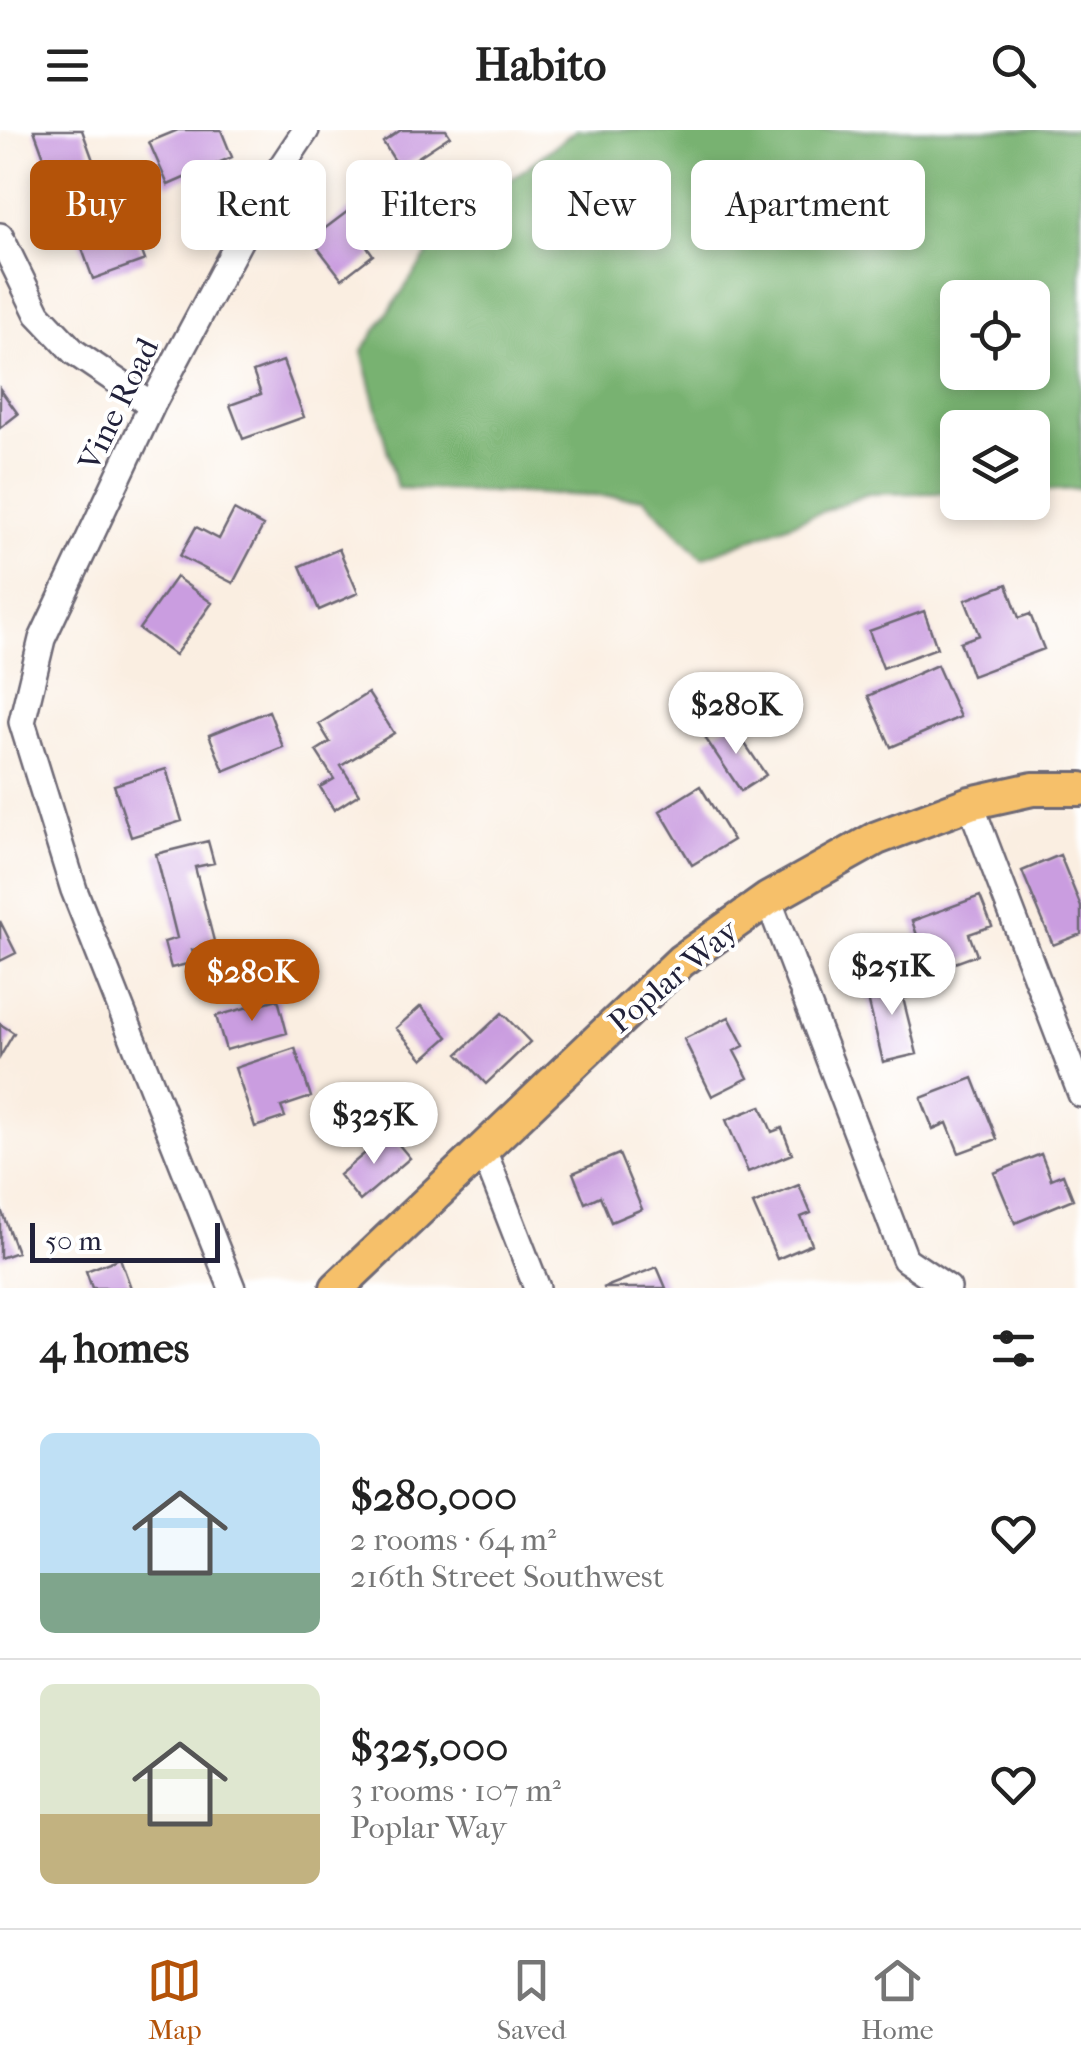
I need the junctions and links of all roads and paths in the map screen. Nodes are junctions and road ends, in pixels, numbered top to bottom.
1 (306, 130) edge
2 (0, 236) edge
3 (152, 405) junction
4 (11, 725) edge
5 (1081, 789) edge
6 (970, 803) junction
7 (768, 900) junction
8 (1081, 1094) edge
9 (482, 1147) junction
10 (232, 1288) edge
11 (337, 1288) edge
12 (537, 1288) edge
13 (948, 1288) edge

1 - 3 street, Vine Road
2 - 3 street
3 - 4 street, Vine Road
4 - 10 street
5 - 6 main road, Poplar Way
6 - 7 main road, Poplar Way
6 - 8 street
7 - 9 main road, Poplar Way
7 - 13 street
9 - 11 main road, Poplar Way
9 - 12 street

